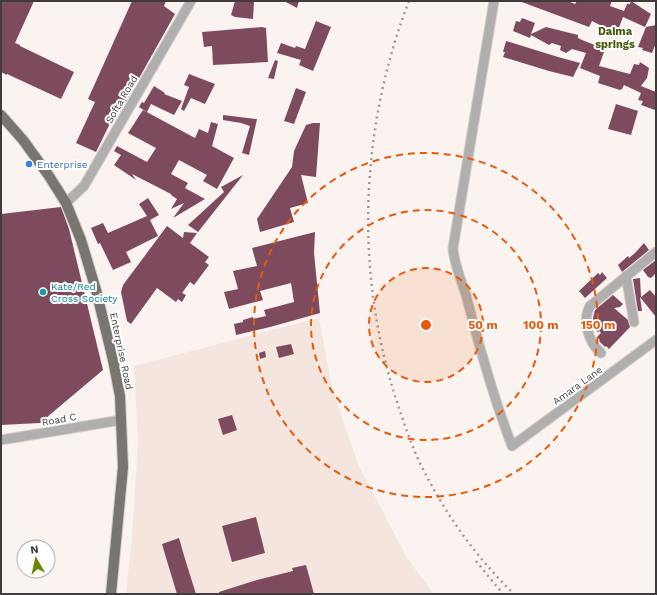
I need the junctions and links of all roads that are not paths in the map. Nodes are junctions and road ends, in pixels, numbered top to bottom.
1 (191, 1) edge
2 (494, 1) edge
3 (1, 115) edge
4 (66, 204) junction
5 (656, 252) edge
6 (626, 276) junction
7 (634, 322) dead end
8 (656, 340) edge
9 (601, 354) dead end
10 (122, 420) junction
11 (1, 440) edge
12 (111, 594) edge

1 - 4 street, Softa Road
2 - 8 street, Amara Lane
3 - 4 main road, Enterprise Road
4 - 10 main road, Enterprise Road
5 - 6 street
6 - 7 street
6 - 9 street
10 - 11 street, Road C
10 - 12 main road, Enterprise Road

